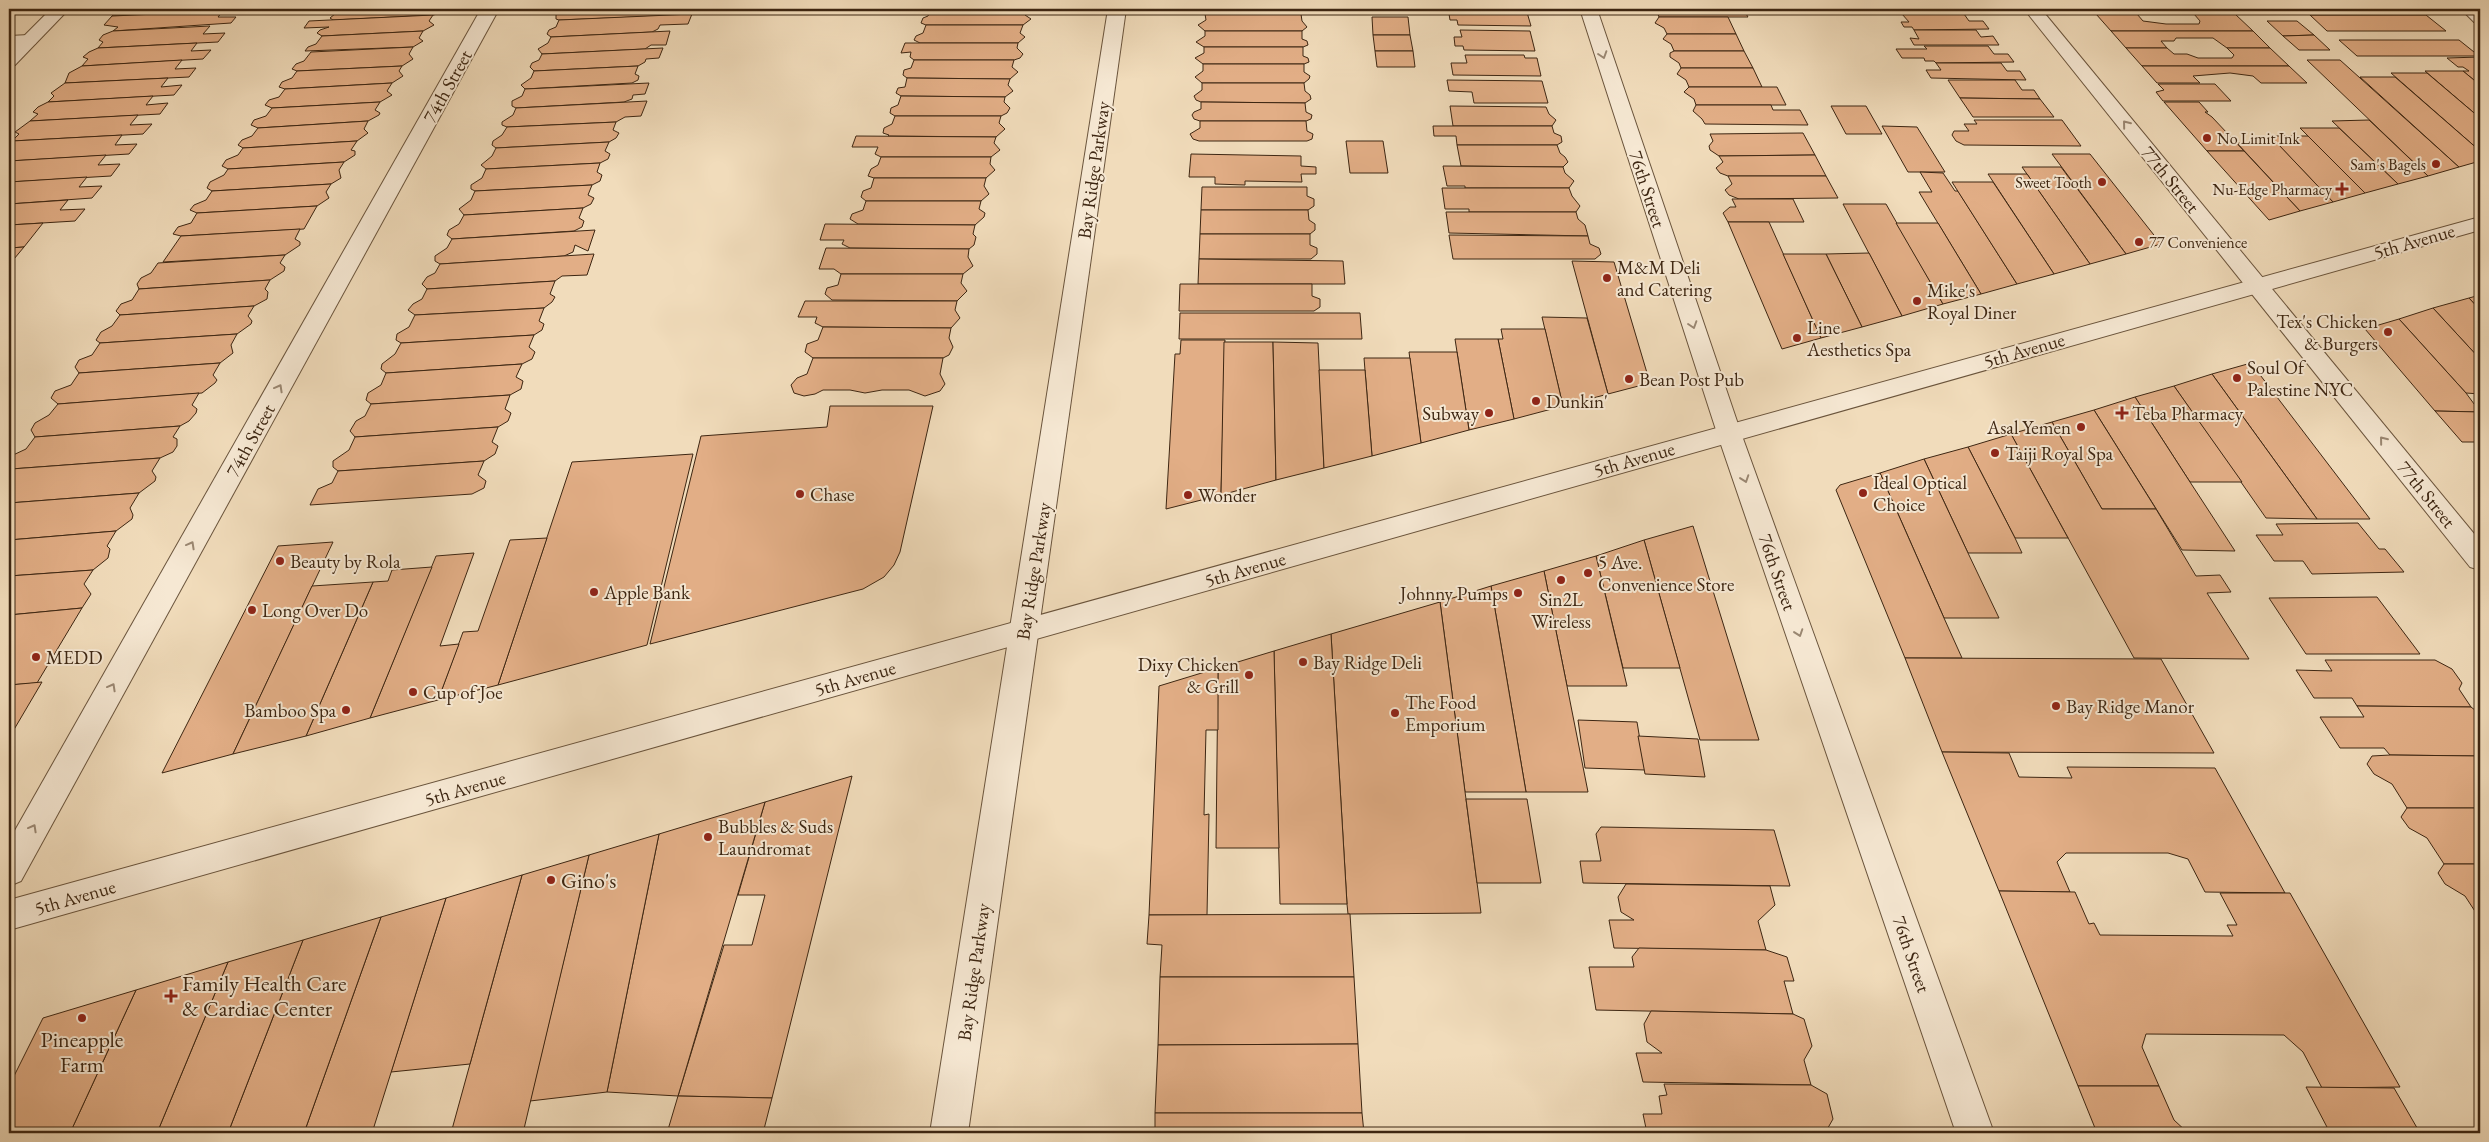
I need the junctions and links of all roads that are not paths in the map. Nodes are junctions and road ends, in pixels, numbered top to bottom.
1 (60, 9) edge
2 (490, 9) edge
3 (1117, 9) edge
4 (1588, 9) edge
5 (2032, 9) edge
6 (2469, 9) edge
7 (2480, 18) edge
8 (29, 40) junction
9 (9, 41) edge
10 (9, 61) edge
11 (2480, 223) edge
12 (2258, 285) junction
13 (1729, 433) junction
14 (2480, 560) edge
15 (1024, 631) junction
16 (9, 871) edge
17 (9, 915) edge
18 (949, 1133) edge
19 (1975, 1133) edge

1 - 8 street
16 -> 2 street, 74th Street
3 - 15 street, Bay Ridge Parkway
4 -> 13 street, 76th Street
12 -> 5 street, 77th Street
6 - 7 street
8 - 9 street
8 - 10 street
11 - 12 street, 5th Avenue
12 - 13 street, 5th Avenue
14 -> 12 street, 77th Street
13 - 15 street, 5th Avenue
13 -> 19 street, 76th Street
15 - 17 street, 5th Avenue
15 - 18 street, Bay Ridge Parkway

